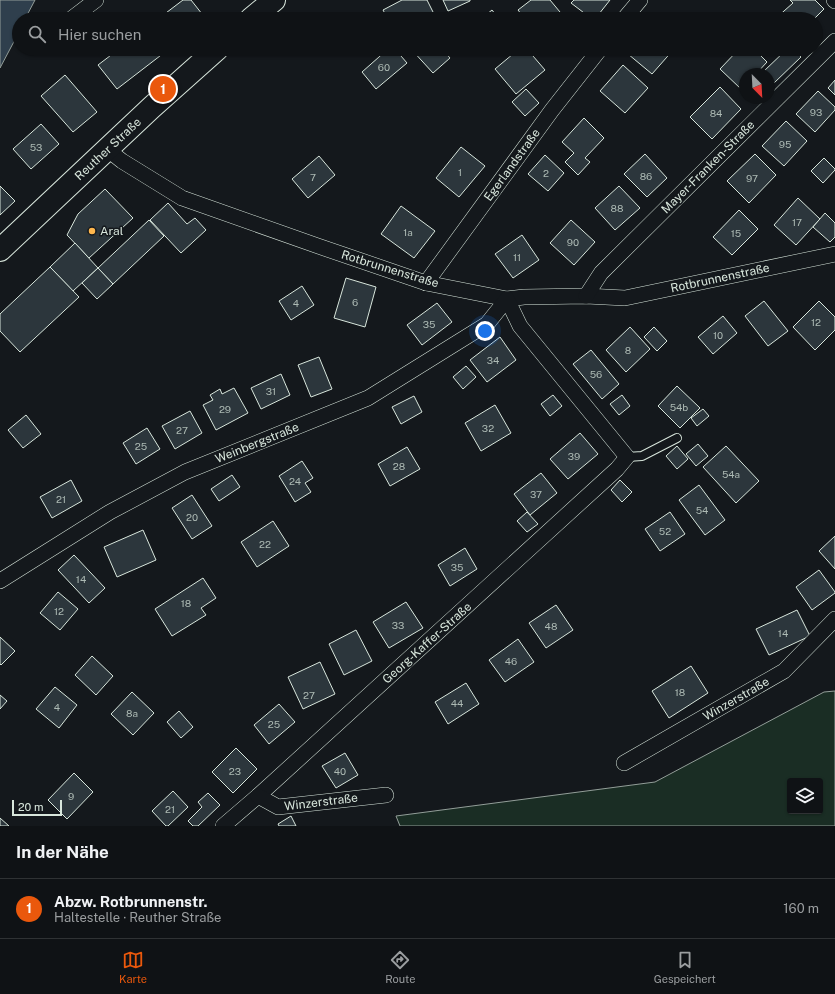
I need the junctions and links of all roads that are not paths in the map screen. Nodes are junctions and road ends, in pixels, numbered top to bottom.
1 (96, 0) edge
2 (274, 0) edge
3 (640, 0) edge
4 (80, 12) edge
5 (259, 12) edge
6 (630, 12) edge
7 (835, 41) edge
8 (823, 53) edge
9 (209, 56) edge
10 (594, 56) edge
11 (820, 56) edge
12 (107, 149) junction
13 (0, 250) edge
14 (835, 254) edge
15 (426, 283) junction
16 (586, 296) junction
17 (507, 299) junction
18 (677, 438) dead end
19 (627, 456) junction
20 (0, 581) edge
21 (835, 619) edge
22 (624, 763) dead end
23 (386, 795) dead end
24 (258, 796) junction
25 (223, 826) edge

1 - 4 street
2 - 5 main road
3 - 6 street
7 - 8 street, Mayer-Franken-Straße
9 - 12 main road, Reuther Straße
10 - 15 street, Egerlandstraße
11 - 16 street, Mayer-Franken-Straße
12 - 13 main road, Reuther Straße
12 - 15 street, Rotbrunnenstraße
14 - 16 street, Rotbrunnenstraße
15 - 17 street, Rotbrunnenstraße
16 - 17 street, Rotbrunnenstraße
17 - 19 street
17 - 20 street, Weinbergstraße
18 - 19 lane
19 - 24 street, Georg-Kaffer-Straße
21 - 22 street, Winzerstraße
23 - 24 street, Winzerstraße
24 - 25 street, Georg-Kaffer-Straße

